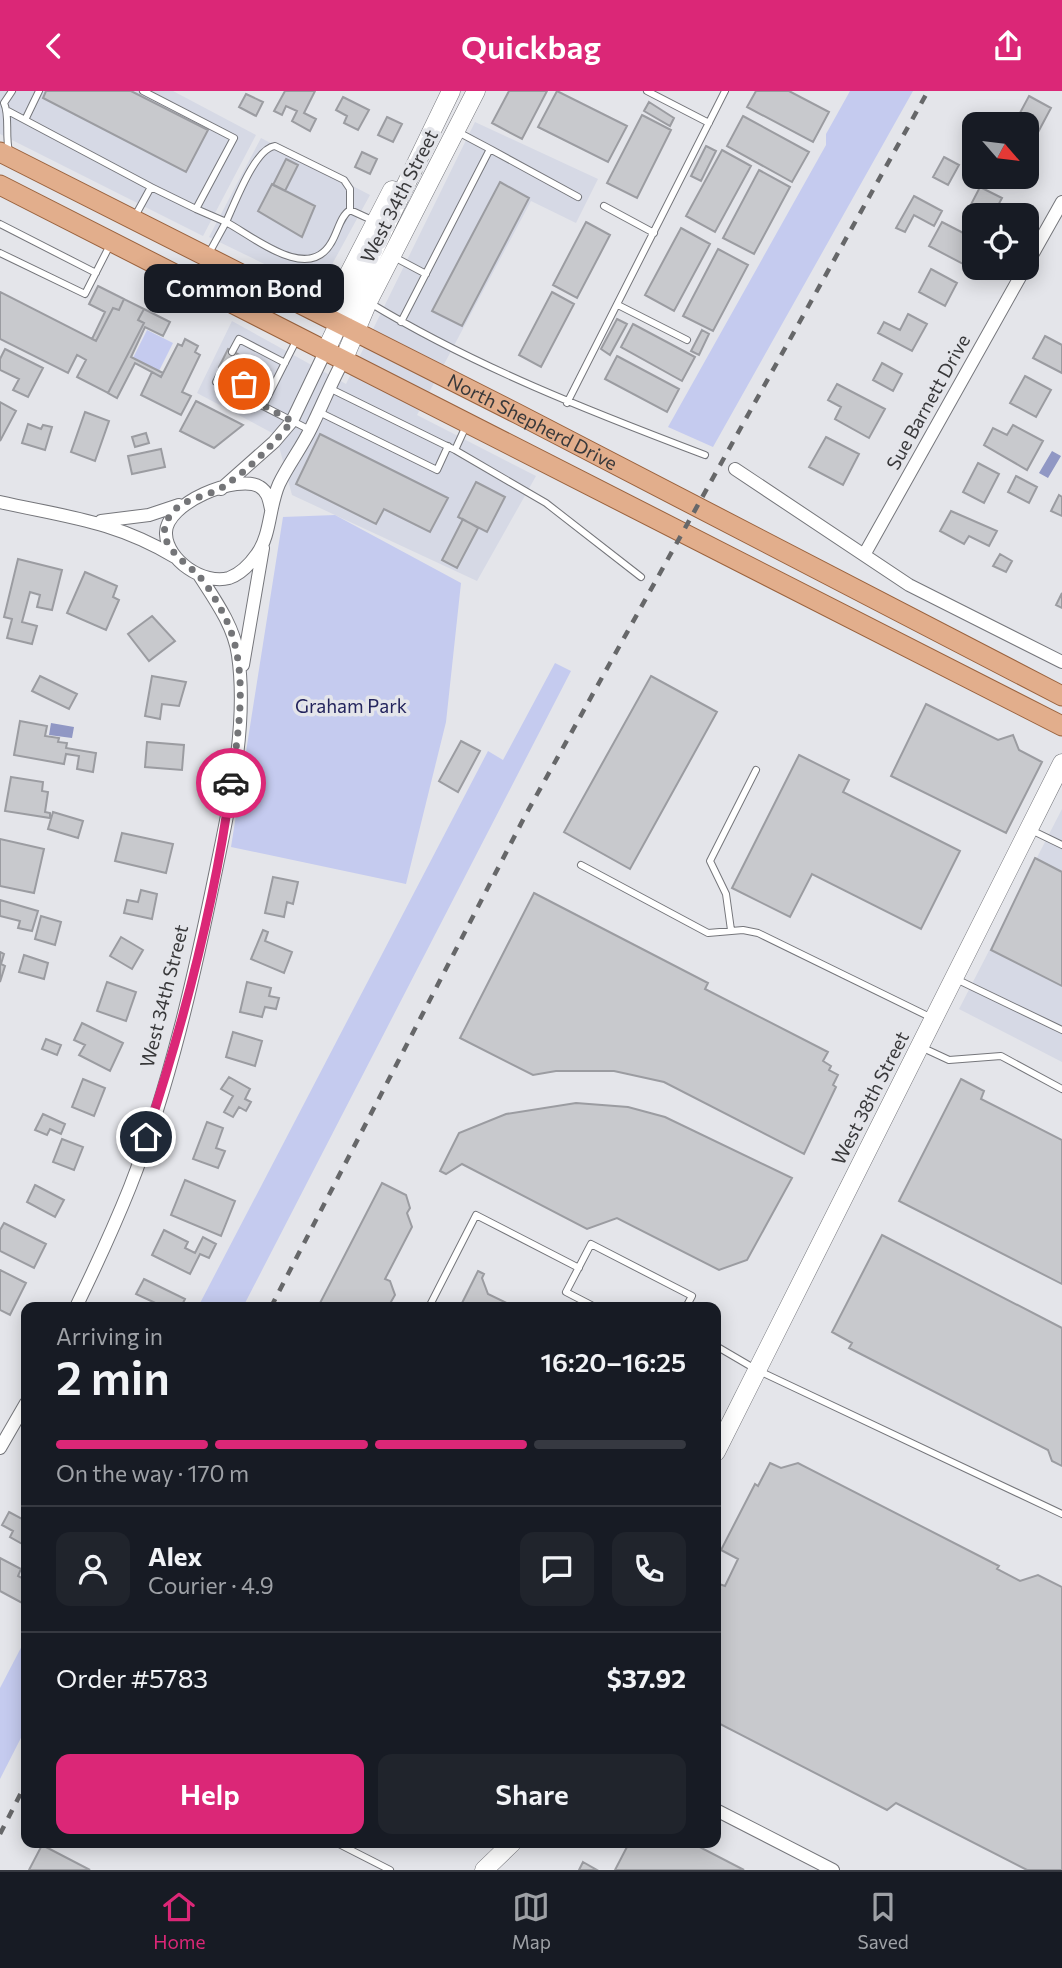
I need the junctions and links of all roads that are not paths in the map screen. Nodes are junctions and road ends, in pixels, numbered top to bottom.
1 (12, 91) edge
2 (39, 91) edge
3 (143, 91) edge
4 (453, 91) edge
5 (647, 91) edge
6 (725, 91) edge
7 (474, 96) edge
8 (4, 117) edge
9 (25, 120) junction
10 (709, 123) junction
11 (456, 131) junction
12 (490, 149) junction
13 (419, 154) junction
14 (6, 155) edge
15 (0, 185) edge
16 (151, 187) junction
17 (578, 197) dead end
18 (1062, 202) edge
19 (604, 206) dead end
20 (196, 209) junction
21 (350, 210) junction
22 (133, 220) junction
23 (374, 221) junction
24 (226, 222) junction
25 (0, 225) edge
26 (654, 233) junction
27 (1039, 243) edge
28 (115, 244) junction
29 (0, 253) edge
30 (392, 256) junction
31 (206, 257) junction
32 (96, 273) junction
33 (426, 274) junction
34 (1018, 280) edge
35 (270, 289) junction
36 (368, 302) junction
37 (618, 305) junction
38 (401, 322) junction
39 (347, 329) junction
40 (298, 338) junction
41 (687, 340) dead end
42 (232, 352) dead end
43 (334, 356) junction
44 (285, 363) junction
45 (329, 388) junction
46 (268, 395) junction
47 (567, 403) junction
48 (262, 405) junction
49 (318, 412) junction
50 (292, 421) junction
51 (468, 423) junction
52 (310, 430) junction
53 (448, 446) junction
54 (455, 450) junction
55 (705, 455) dead end
56 (734, 469) dead end
57 (221, 489) junction
58 (0, 502) edge
59 (182, 504) junction
60 (271, 509) junction
61 (97, 521) junction
62 (263, 546) junction
63 (864, 555) junction
64 (175, 557) junction
65 (199, 575) junction
66 (640, 577) dead end
67 (1062, 662) edge
68 (240, 682) junction
69 (1062, 696) edge
70 (1062, 726) edge
71 (1062, 763) edge
72 (756, 770) dead end
73 (1029, 829) junction
74 (1062, 845) edge
75 (581, 865) dead end
76 (731, 930) junction
77 (954, 978) junction
78 (933, 1019) junction
79 (1062, 1030) edge
80 (920, 1047) junction
81 (1062, 1089) edge
82 (579, 1268) junction
83 (78, 1302) edge
84 (432, 1302) edge
85 (585, 1302) edge
86 (689, 1302) edge
87 (721, 1349) edge
88 (757, 1370) junction
89 (21, 1412) edge
90 (721, 1442) edge
91 (0, 1448) edge
92 (1062, 1514) edge
93 (721, 1813) edge
94 (347, 1848) edge
95 (507, 1848) edge
96 (817, 1867) edge
97 (390, 1870) edge
98 (484, 1870) edge
99 (833, 1870) edge

1 - 8 lane
2 - 9 lane
3 - 20 lane
4 - 7 street
4 - 13 street, West 34th Street
5 - 10 lane
6 - 10 lane
7 - 11 street, West 34th Street
8 - 9 lane
8 - 14 lane
9 - 16 lane
10 - 26 lane
11 - 12 lane
11 - 30 street, West 34th Street
12 - 17 lane
12 - 33 lane
13 - 23 street
13 - 39 street, West 34th Street
14 - 22 main road, North Shepherd Drive
15 - 28 main road, North Shepherd Drive
16 - 20 lane
16 - 22 lane
18 - 27 street, Sue Barnett Drive
19 - 26 lane
20 - 24 lane
21 - 23 lane
21 - 24 lane
21 - 24 lane
22 - 28 main road
22 - 31 main road, North Shepherd Drive
23 - 35 street
24 - 31 lane
25 - 32 lane
26 - 37 lane
28 - 32 lane
28 - 40 main road, North Shepherd Drive
29 - 32 lane
30 - 33 lane
30 - 36 street, West 34th Street
31 - 35 main road, North Shepherd Drive
33 - 38 lane
34 - 63 street, Sue Barnett Drive
35 - 39 main road, North Shepherd Drive
36 - 38 lane
36 - 39 street, West 34th Street
37 - 41 lane
37 - 47 lane
38 - 47 lane
39 - 43 street, West 34th Street
39 - 69 main road, North Shepherd Drive
40 - 43 main road, North Shepherd Drive
40 - 44 lane
42 - 44 lane
43 - 45 street, West 34th Street
43 - 50 street, West 34th Street
43 - 51 main road, North Shepherd Drive
44 - 46 lane
45 - 49 street, West 34th Street
45 - 53 lane
46 - 48 lane
46 - 48 lane
47 - 55 lane
48 - 50 lane
49 - 52 street, West 34th Street
49 - 53 lane
50 - 52 lane
50 - 57 street, West 34th Street
51 - 54 lane
51 - 70 main road, North Shepherd Drive
52 - 60 street, West 34th Street
53 - 54 lane
54 - 66 lane
56 - 63 street
57 - 59 street
57 - 60 street
58 - 61 street
59 - 61 street
59 - 64 street
60 - 62 street
61 - 64 street
62 - 65 street
62 - 68 street, West 34th Street
63 - 67 street
64 - 65 street
65 - 68 street, West 34th Street
68 - 83 street, West 34th Street
71 - 73 street, West 38th Street
72 - 76 lane
73 - 74 lane
73 - 77 street, West 38th Street
75 - 76 lane
76 - 78 lane
77 - 78 street, West 38th Street
77 - 79 lane
78 - 80 street, West 38th Street
80 - 81 lane
80 - 88 street, West 38th Street
82 - 84 lane
82 - 85 lane
82 - 86 lane
87 - 88 lane
88 - 90 street, West 38th Street
88 - 92 lane
89 - 91 street
93 - 96 street
94 - 97 lane
95 - 98 street
96 - 99 street

